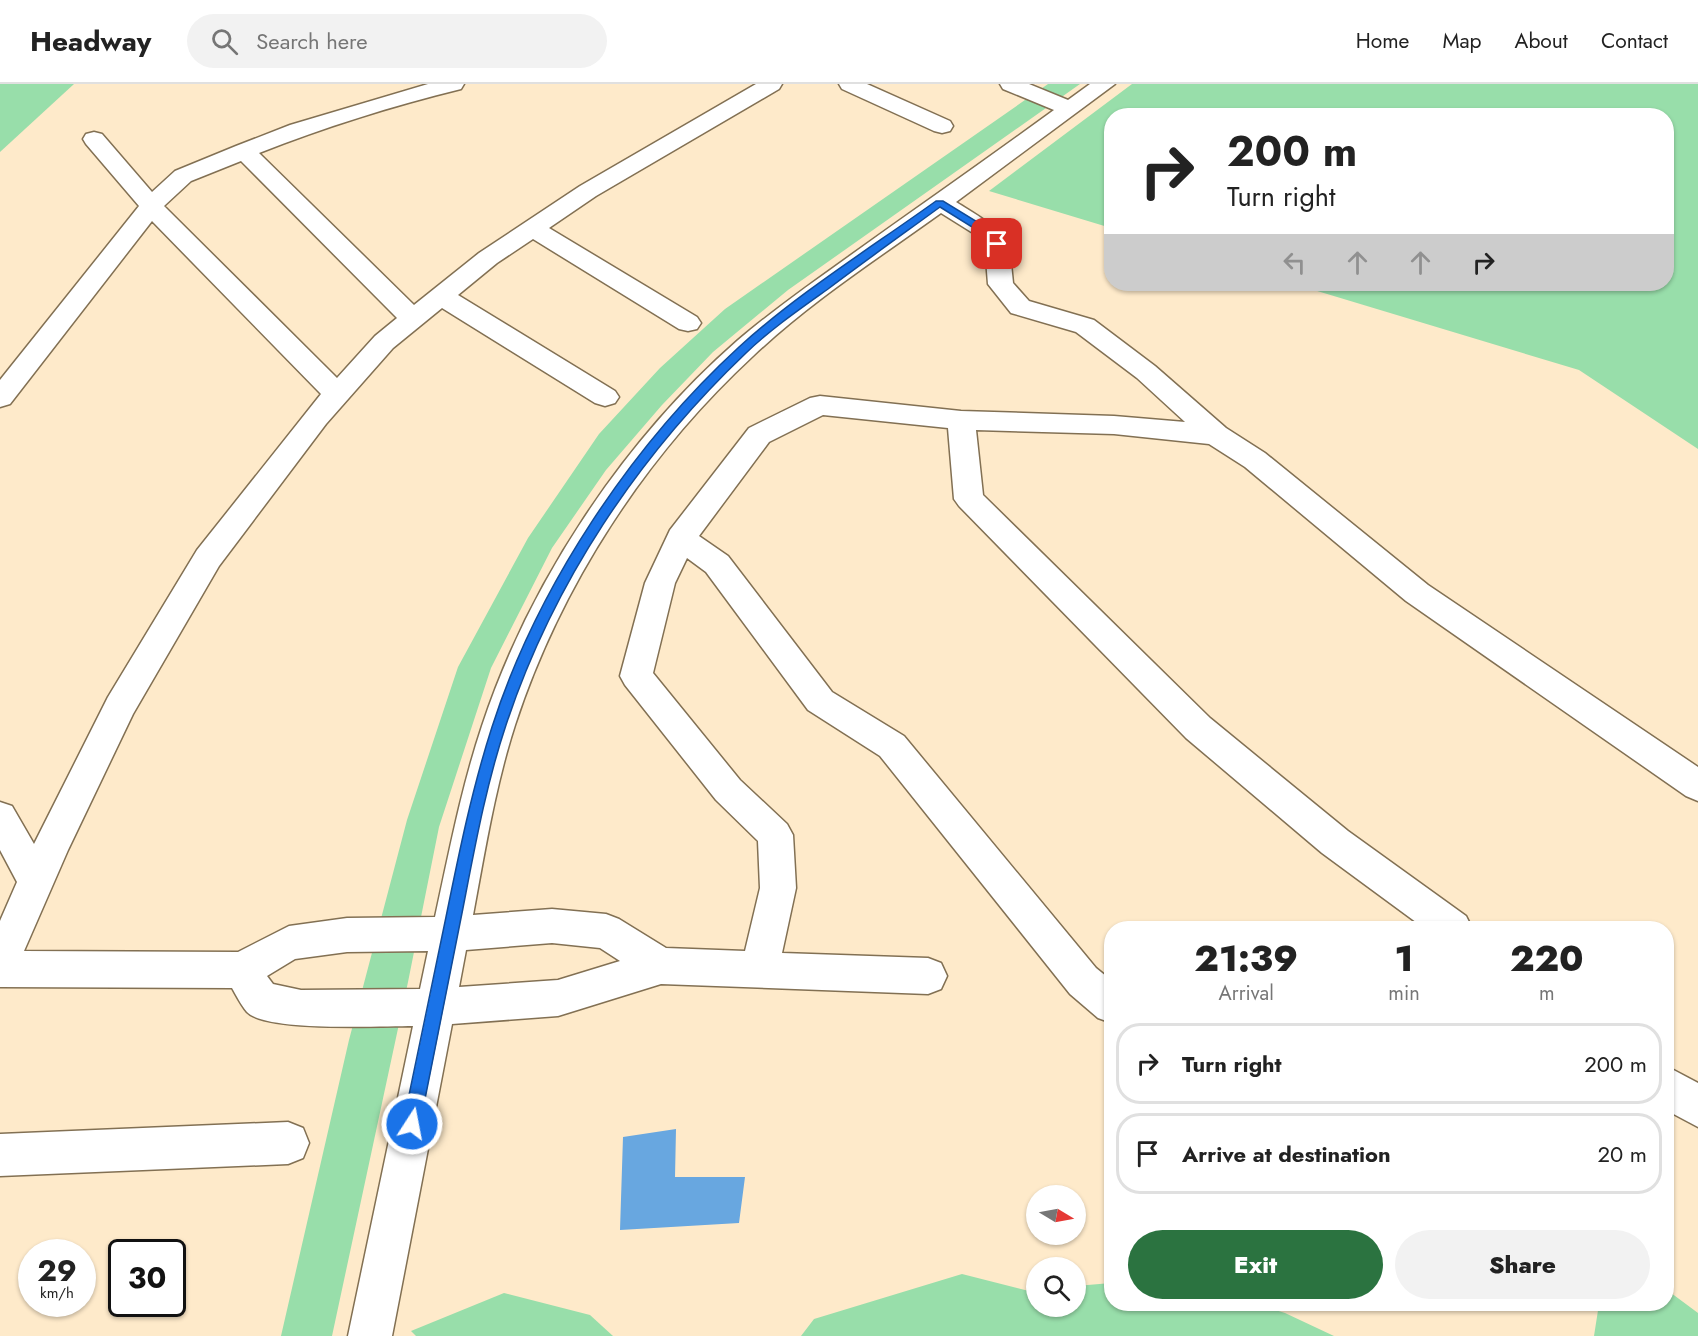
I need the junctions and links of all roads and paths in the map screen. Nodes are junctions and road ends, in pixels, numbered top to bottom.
1 (453, 84) edge
2 (771, 84) edge
3 (850, 84) edge
4 (1011, 84) edge
5 (1104, 84) edge
6 (1069, 110) junction
7 (942, 126) dead end
8 (94, 139) dead end
9 (244, 152) junction
10 (940, 203) junction
11 (151, 206) junction
12 (532, 228) junction
13 (441, 296) junction
14 (413, 319) junction
15 (688, 323) dead end
16 (337, 394) junction
17 (605, 397) dead end
18 (0, 398) edge
19 (961, 420) junction
20 (1216, 435) junction
21 (681, 538) junction
22 (1698, 786) edge
23 (0, 817) edge
24 (36, 881) junction
25 (1443, 921) edge
26 (449, 934) junction
27 (0, 963) edge
28 (661, 966) junction
29 (0, 969) edge
30 (242, 970) junction
31 (759, 970) junction
32 (928, 976) dead end
33 (1104, 998) edge
34 (435, 1007) junction
35 (1674, 1091) edge
36 (1698, 1107) edge
37 (288, 1143) dead end
38 (0, 1155) edge
39 (370, 1336) edge

1 - 9 street
2 - 12 street
3 - 7 street
4 - 6 street
5 - 6 street
6 - 10 street
8 - 11 street
9 - 11 street
9 - 14 street
10 - 20 street
10 - 26 street
11 - 16 street
11 - 18 street
12 - 13 street
12 - 15 street
13 - 14 street
13 - 17 street
14 - 16 street
16 - 24 street
19 - 20 street
19 - 21 street
19 - 25 street
20 - 22 street
21 - 31 street
21 - 33 street
23 - 24 street
24 - 27 street
26 - 28 street
26 - 30 street
26 - 34 street
28 - 31 street
28 - 34 street
29 - 30 street
30 - 34 street
31 - 32 street
34 - 39 street
35 - 36 street
37 - 38 street

